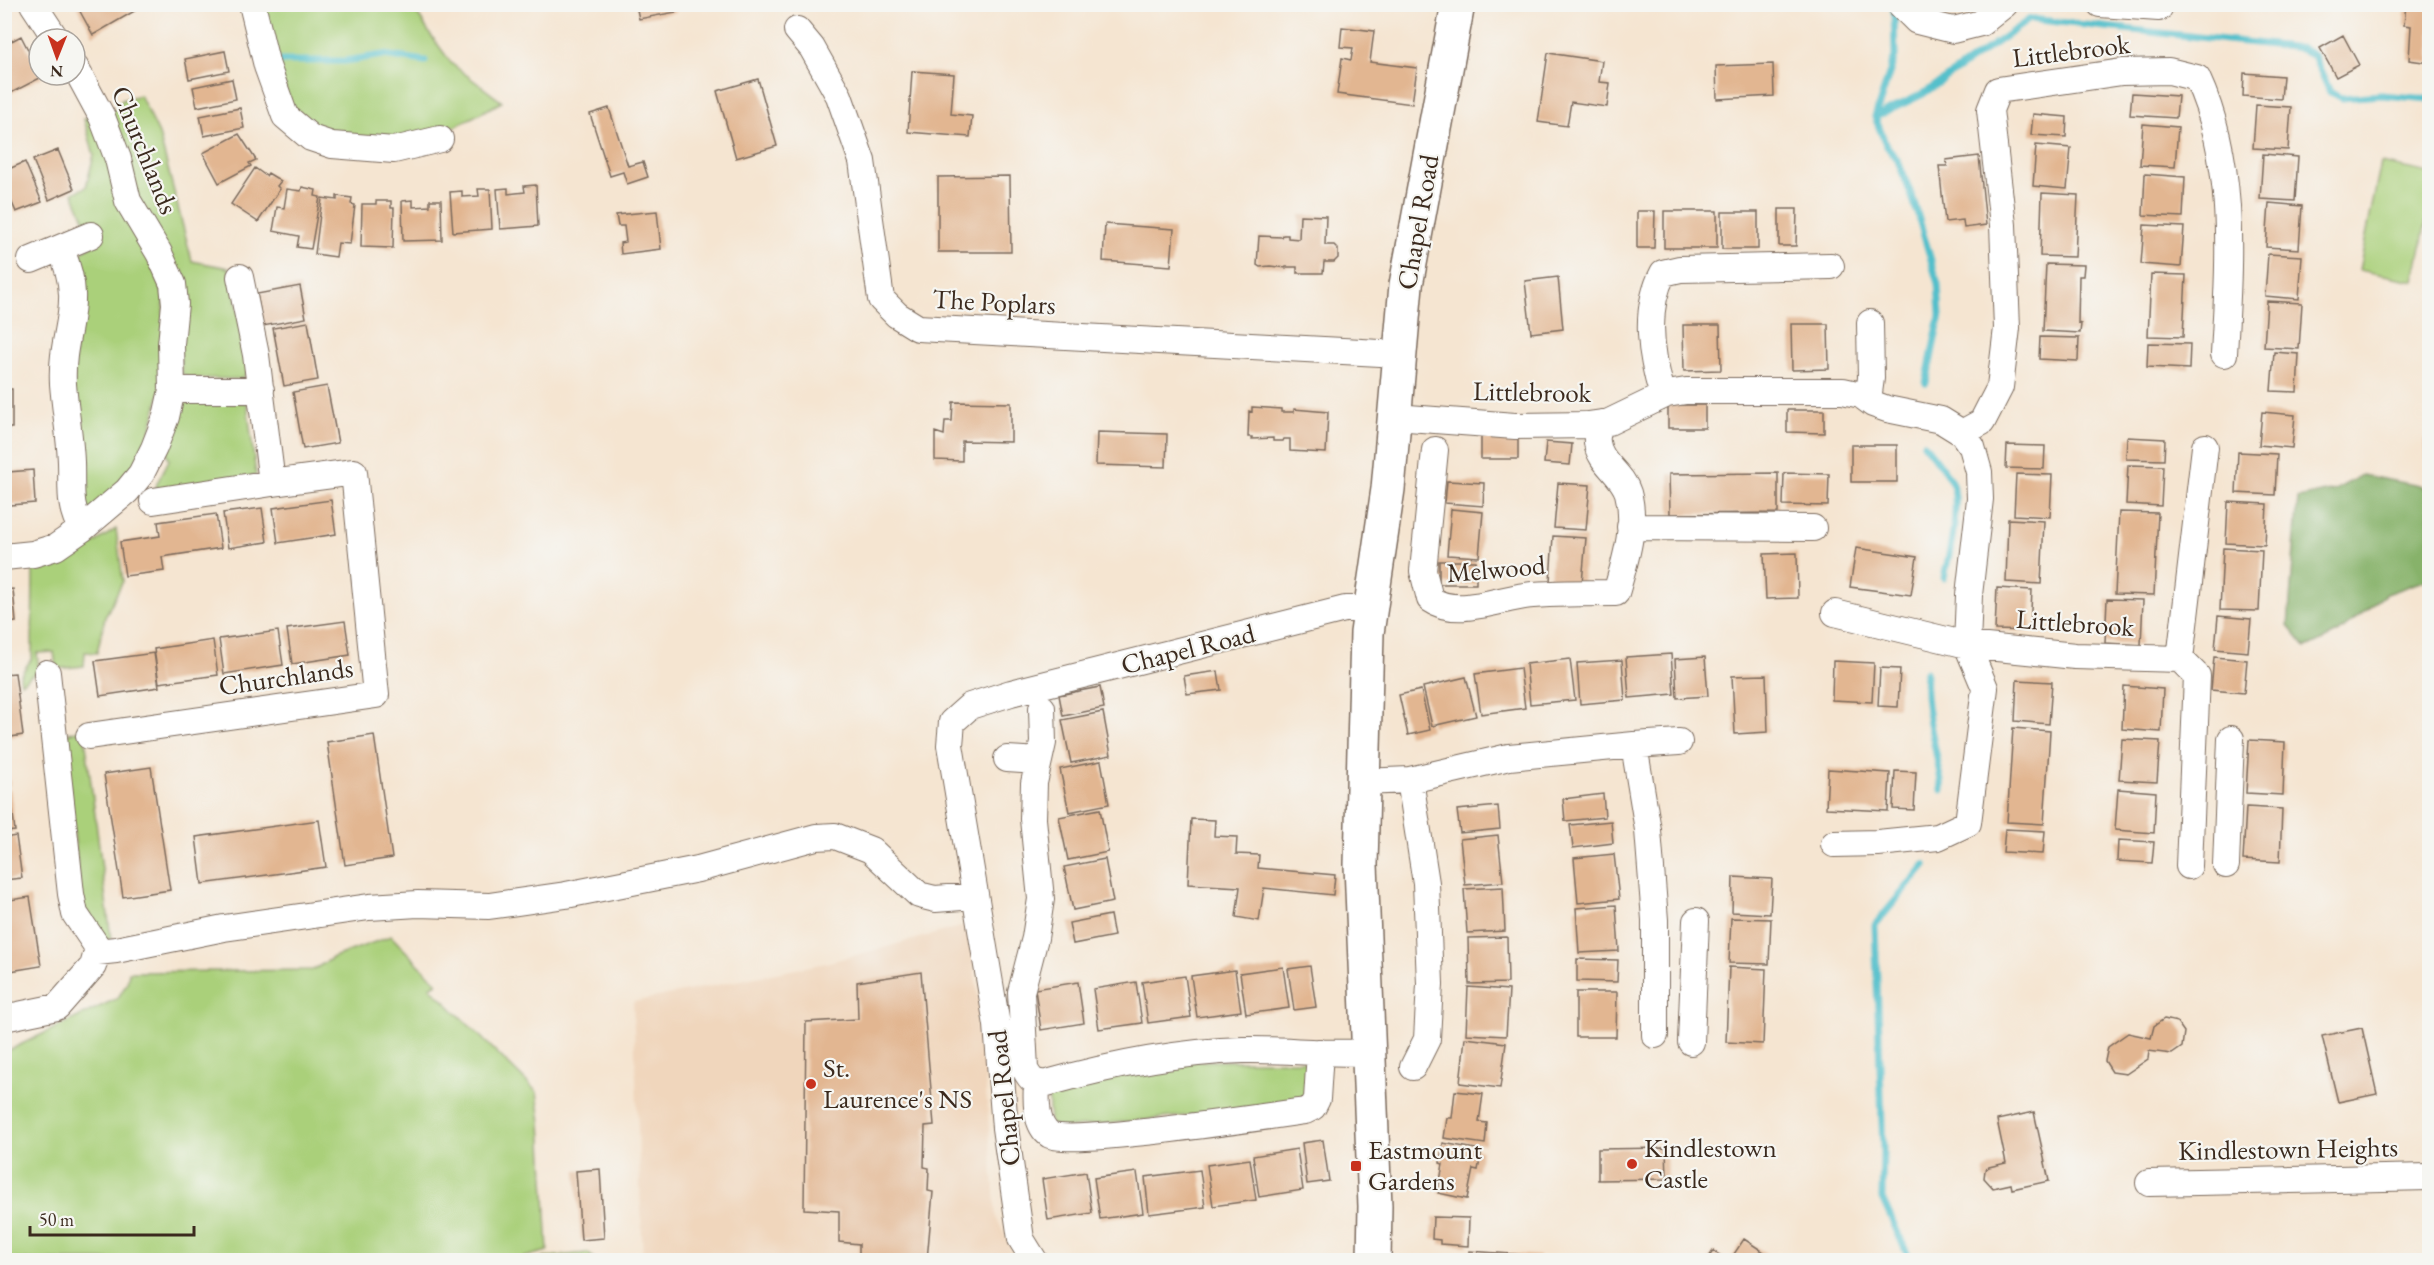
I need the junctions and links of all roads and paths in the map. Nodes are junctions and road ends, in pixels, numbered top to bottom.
1 (33, 4) edge
2 (252, 4) edge
3 (1458, 4) edge
4 (1900, 4) edge
5 (2005, 4) edge
6 (2100, 4) edge
7 (2159, 4) edge
8 (48, 27) edge
9 (797, 30) dead end
10 (86, 87) edge
11 (440, 139) dead end
12 (91, 235) dead end
13 (60, 248) junction
14 (31, 260) dead end
15 (1831, 266) dead end
16 (240, 277) dead end
17 (1870, 323) dead end
18 (1399, 354) junction
19 (2223, 354) dead end
20 (172, 390) junction
21 (261, 390) junction
22 (1663, 396) junction
23 (1868, 400) junction
24 (1395, 417) junction
25 (1599, 424) junction
26 (1962, 433) junction
27 (2205, 447) dead end
28 (1435, 450) dead end
29 (272, 483) junction
30 (153, 501) dead end
31 (1630, 527) junction
32 (1813, 528) dead end
33 (82, 529) junction
34 (4, 557) edge
35 (1369, 609) junction
36 (1834, 613) dead end
37 (1966, 645) junction
38 (2180, 659) junction
39 (47, 673) dead end
40 (1042, 708) dead end
41 (53, 725) junction
42 (2230, 739) dead end
43 (1679, 742) dead end
44 (1635, 745) junction
45 (1007, 759) dead end
46 (1039, 761) junction
47 (1410, 780) junction
48 (1362, 782) junction
49 (2192, 792) junction
50 (2229, 793) junction
51 (1834, 844) dead end
52 (2226, 865) dead end
53 (2189, 866) dead end
54 (975, 896) junction
55 (1696, 921) dead end
56 (97, 952) junction
57 (1656, 954) junction
58 (1693, 955) junction
59 (4, 1018) edge
60 (1655, 1035) dead end
61 (1691, 1042) dead end
62 (1320, 1052) junction
63 (1368, 1053) junction
64 (1413, 1067) dead end
65 (1037, 1083) junction
66 (2430, 1177) edge
67 (2149, 1183) dead end
68 (1034, 1260) edge
69 (1374, 1260) edge

1 - 8 street
2 - 11 street
3 - 18 street, Chapel Road
4 - 5 street
6 - 7 street
9 - 18 street, The Poplars
10 - 20 street, Churchlands
12 - 13 street
13 - 14 street
13 - 33 street
15 - 22 street
16 - 21 street
17 - 23 street
18 - 24 street, Chapel Road
19 - 26 street, Littlebrook
20 - 21 street
20 - 33 street, Churchlands
21 - 29 street
22 - 23 street, Littlebrook
22 - 25 street, Littlebrook
23 - 26 street, Littlebrook
24 - 25 street, Littlebrook
24 - 35 street, Chapel Road
25 - 31 street, Melwood
26 - 37 street
27 - 38 street
28 - 31 street, Melwood
29 - 30 street
29 - 41 street, Churchlands
31 - 32 street
33 - 34 street, Churchlands
35 - 48 street
35 - 54 street, Chapel Road
36 - 37 street, Littlebrook
37 - 38 street, Littlebrook
37 - 51 street
38 - 49 street
39 - 41 street
40 - 46 street
41 - 56 street
42 - 50 street
43 - 44 street
44 - 47 street
44 - 57 street
45 - 46 street
46 - 65 street
47 - 48 street
47 - 64 street
48 - 63 street
49 - 50 street
49 - 53 street
50 - 52 street
54 - 56 street
54 - 68 street, Chapel Road
55 - 58 street
56 - 59 street
57 - 58 street
57 - 60 street
58 - 61 street
62 - 63 street
62 - 65 street
62 - 65 street
63 - 69 street
66 - 67 street, Kindlestown Heights

